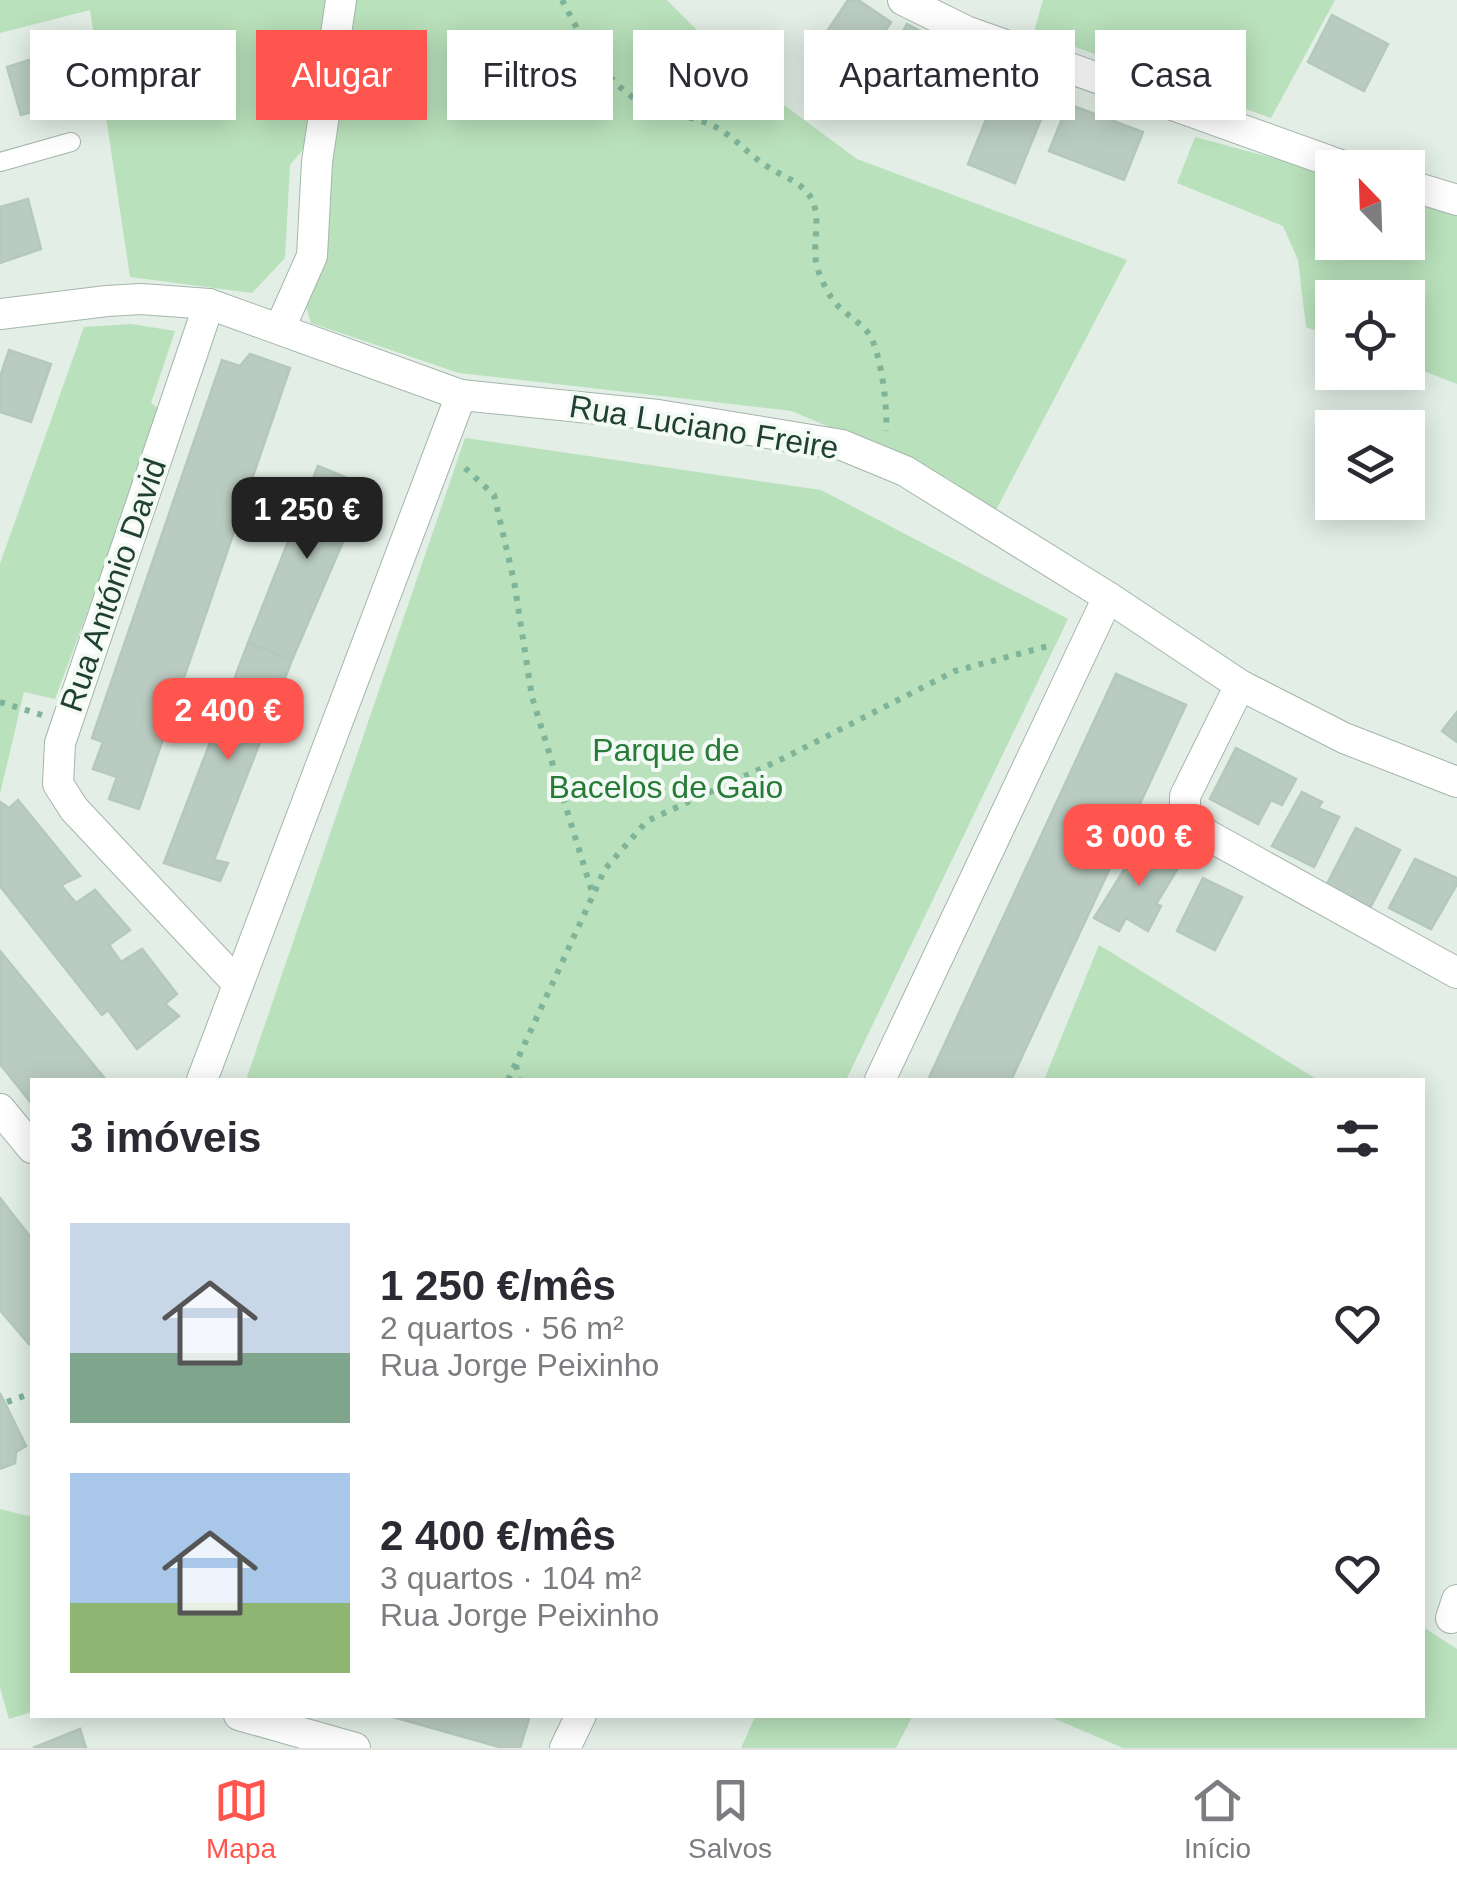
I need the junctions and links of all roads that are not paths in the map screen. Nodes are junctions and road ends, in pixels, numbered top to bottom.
1 (341, 0) edge
2 (903, 0) edge
3 (71, 142) dead end
4 (1315, 156) edge
5 (0, 162) edge
6 (1425, 190) edge
7 (1457, 200) edge
8 (209, 304) junction
9 (0, 314) edge
10 (280, 328) junction
11 (461, 395) junction
12 (1108, 598) junction
13 (1240, 686) junction
14 (1457, 782) edge
15 (1457, 973) edge
16 (238, 984) junction
17 (203, 1078) edge
18 (881, 1078) edge
19 (0, 1110) edge
20 (30, 1146) edge
21 (250, 1718) edge
22 (580, 1718) edge
23 (356, 1748) edge
24 (565, 1748) edge

1 - 10 street
2 - 4 street
3 - 5 lane
6 - 7 street
8 - 9 street, Rua Luciano Freire
8 - 10 street, Rua Luciano Freire
8 - 16 street, Rua António David
10 - 11 street, Rua Luciano Freire
11 - 12 street, Rua Luciano Freire
11 - 16 street
12 - 13 street, Rua Luciano Freire
12 - 18 street
13 - 14 street, Rua Luciano Freire
13 - 15 street
16 - 17 street
19 - 20 street
21 - 23 street
22 - 24 street

